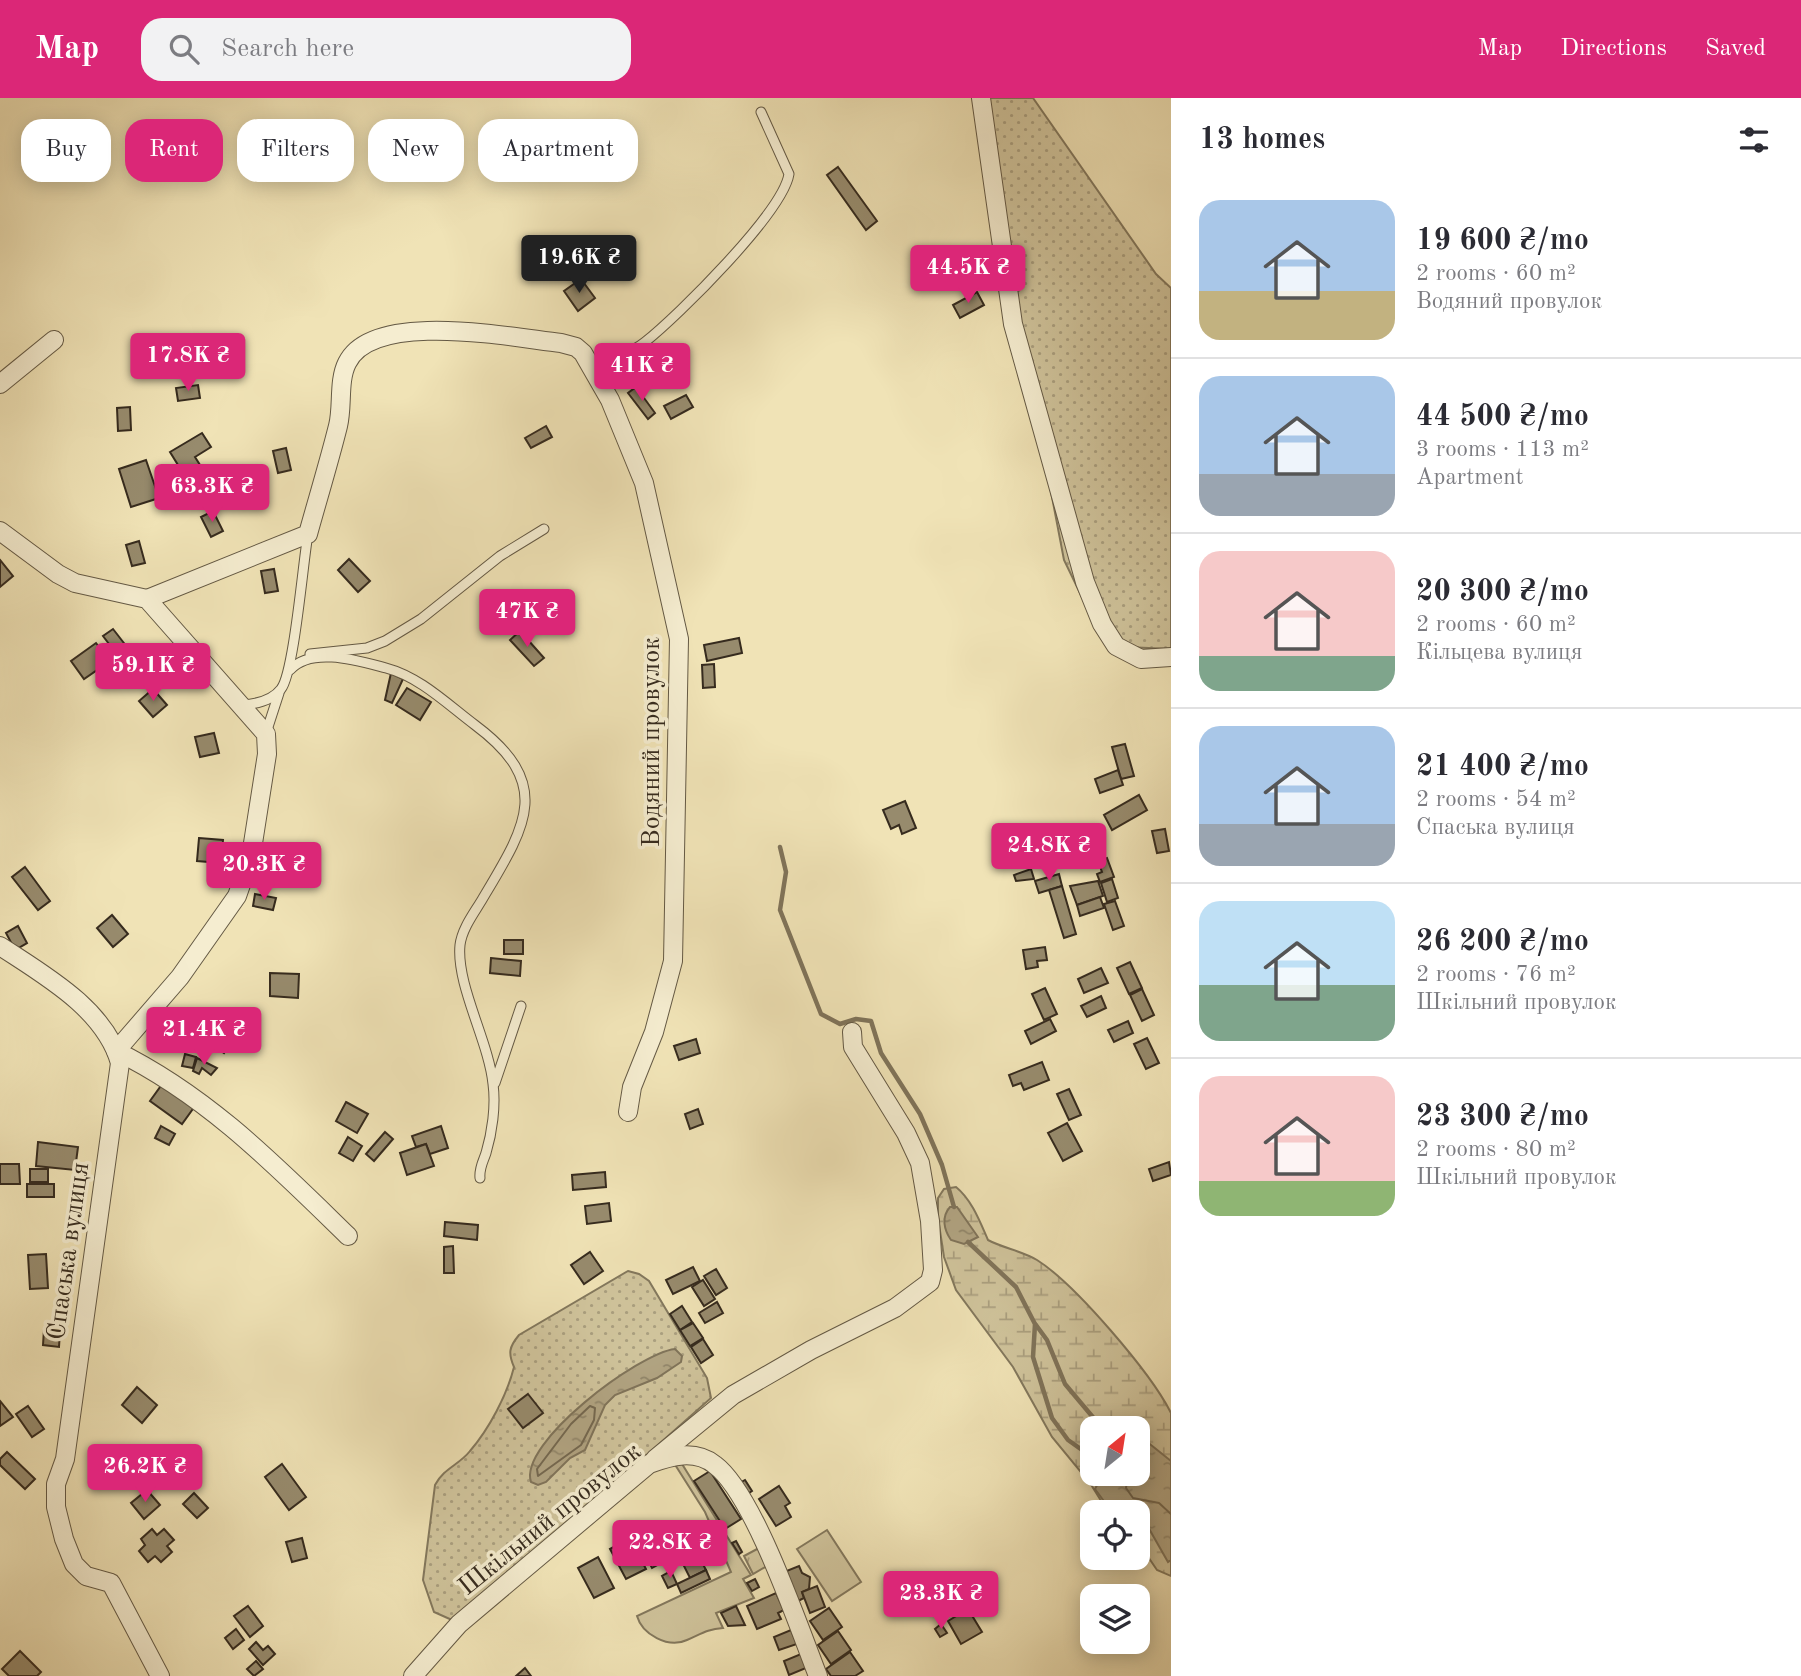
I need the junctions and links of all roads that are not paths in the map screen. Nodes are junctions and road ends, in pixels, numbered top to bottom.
1 (981, 98) edge
2 (761, 112) dead end
3 (54, 340) dead end
4 (590, 363) junction
5 (0, 384) edge
6 (544, 529) dead end
7 (0, 531) edge
8 (308, 534) junction
9 (147, 599) junction
10 (1171, 657) edge
11 (297, 662) junction
12 (290, 670) junction
13 (279, 691) junction
14 (242, 705) junction
15 (266, 734) junction
16 (0, 946) edge
17 (521, 1006) dead end
18 (852, 1032) dead end
19 (116, 1051) junction
20 (494, 1088) junction
21 (628, 1112) dead end
22 (480, 1178) dead end
23 (348, 1236) dead end
24 (649, 1464) junction
25 (160, 1676) edge
26 (413, 1676) edge
27 (818, 1676) edge

1 - 10 street
2 - 4 lane
3 - 5 street
4 - 8 street, Водяний провулок
4 - 21 street, Водяний провулок
6 - 11 lane
7 - 9 street
8 - 9 street
8 - 12 lane
9 - 14 street
11 - 12 lane
11 - 20 lane
12 - 13 lane
13 - 14 lane
13 - 15 lane
14 - 15 street
15 - 19 street
16 - 19 street
17 - 20 lane
18 - 24 street
19 - 23 street
19 - 25 street, Спаська вулиця
20 - 22 lane
24 - 26 street, Шкільний провулок
24 - 27 street, Шкільний провулок

